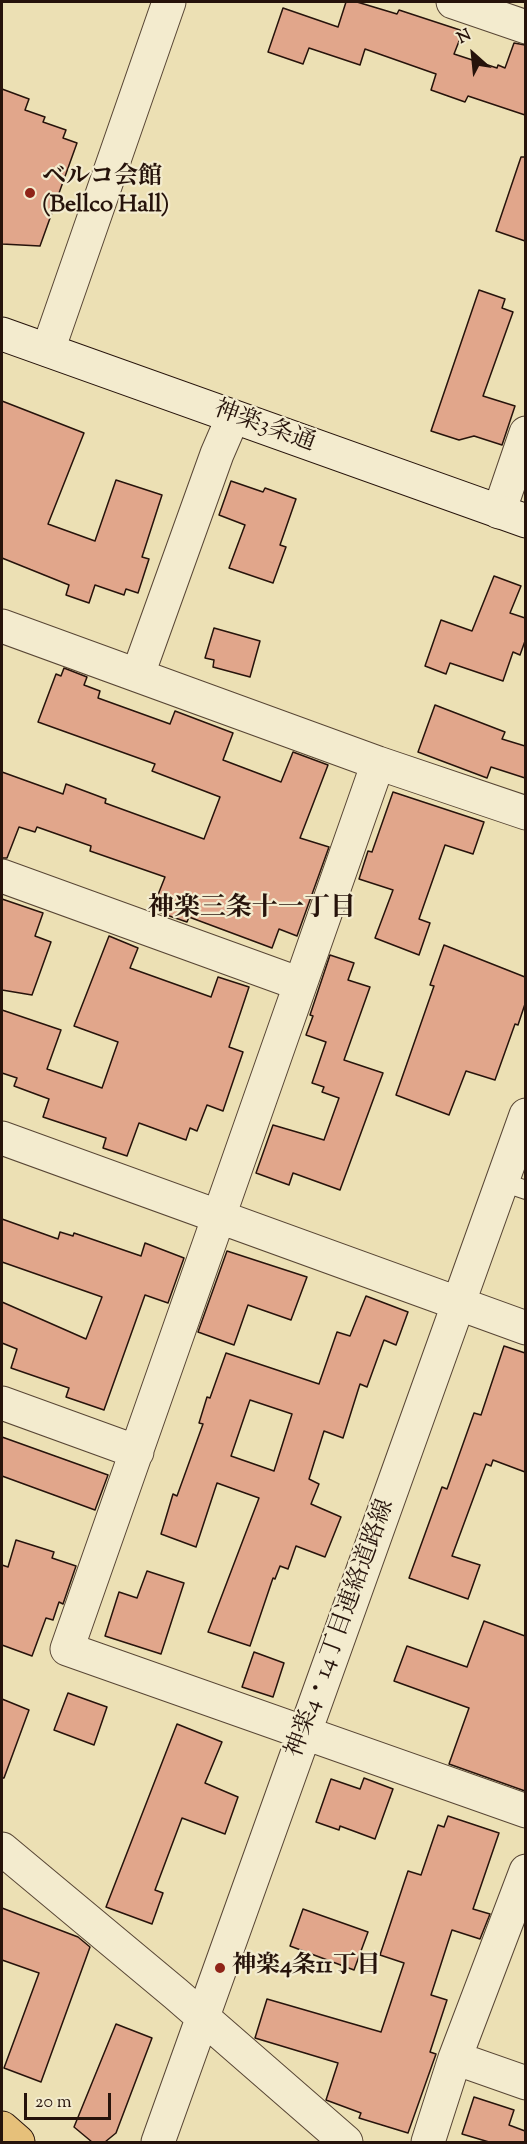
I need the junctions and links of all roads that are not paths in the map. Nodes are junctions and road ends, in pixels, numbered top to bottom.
1 (169, 2) edge
2 (453, 2) edge
3 (525, 27) edge
4 (2, 334) edge
5 (48, 350) junction
6 (233, 417) junction
7 (525, 433) edge
8 (512, 517) edge
9 (2, 626) edge
10 (138, 674) junction
11 (378, 763) junction
12 (525, 813) edge
13 (2, 876) edge
14 (300, 984) junction
15 (525, 1115) edge
16 (2, 1138) edge
17 (513, 1186) edge
18 (218, 1216) junction
19 (458, 1304) junction
20 (525, 1328) edge
21 (2, 1403) edge
22 (137, 1452) junction
23 (304, 1733) junction
24 (525, 1811) edge
25 (2, 1849) edge
26 (525, 1871) edge
27 (203, 2017) junction
28 (455, 2058) junction
29 (525, 2083) edge
30 (2, 2128) edge
31 (18, 2142) edge
32 (158, 2142) edge
33 (346, 2142) edge
34 (428, 2142) edge

1 - 5 street
2 - 3 street
4 - 5 street, 神楽3条通
5 - 6 street, 神楽3条通
6 - 8 street, 神楽3条通
6 - 10 street
7 - 8 street
9 - 10 street
10 - 11 street
11 - 12 street
11 - 14 street
13 - 14 street
14 - 18 street
15 - 17 street, 神楽4・14丁目連絡道路線
16 - 18 street
17 - 19 street, 神楽4・14丁目連絡道路線
18 - 19 street
18 - 22 street
19 - 20 street
19 - 23 street, 神楽4・14丁目連絡道路線
21 - 22 street
22 - 23 street
23 - 24 street
23 - 27 street, 神楽4・14丁目連絡道路線
25 - 27 street
26 - 28 street
27 - 32 street, 神楽4・14丁目連絡道路線
27 - 33 street
28 - 29 street
28 - 34 street
30 - 31 highway

